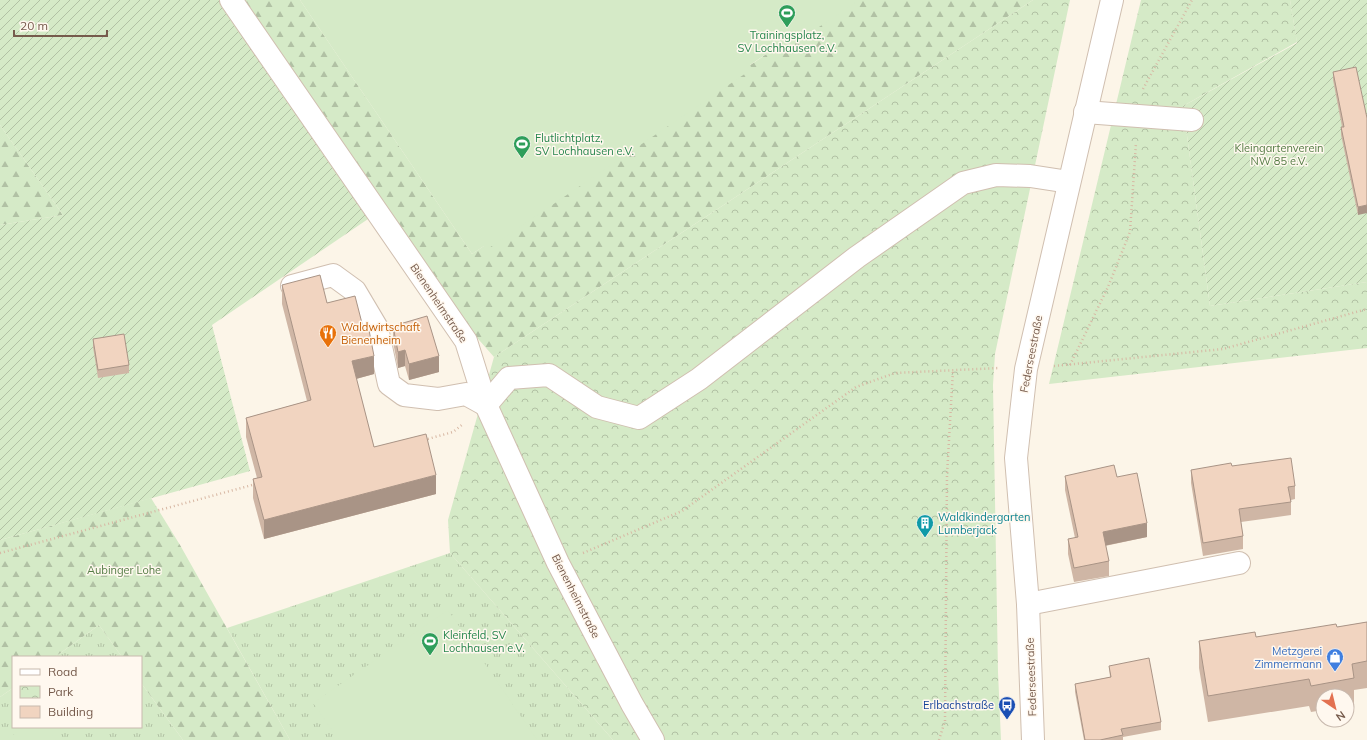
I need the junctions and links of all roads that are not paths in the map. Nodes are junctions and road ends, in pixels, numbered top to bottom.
1 (231, 0) edge
2 (1112, 0) edge
3 (1085, 112) junction
4 (1192, 120) dead end
5 (1069, 182) junction
6 (289, 287) edge
7 (486, 405) junction
8 (1239, 564) dead end
9 (1028, 604) junction
10 (653, 740) edge
11 (1033, 740) edge

1 - 7 street, Bienenheimstraße
2 - 3 street, Federseestraße
3 - 4 street
3 - 5 street, Federseestraße
5 - 7 street
5 - 9 street, Federseestraße
6 - 7 street
7 - 10 street, Bienenheimstraße
8 - 9 street
9 - 11 street, Federseestraße

